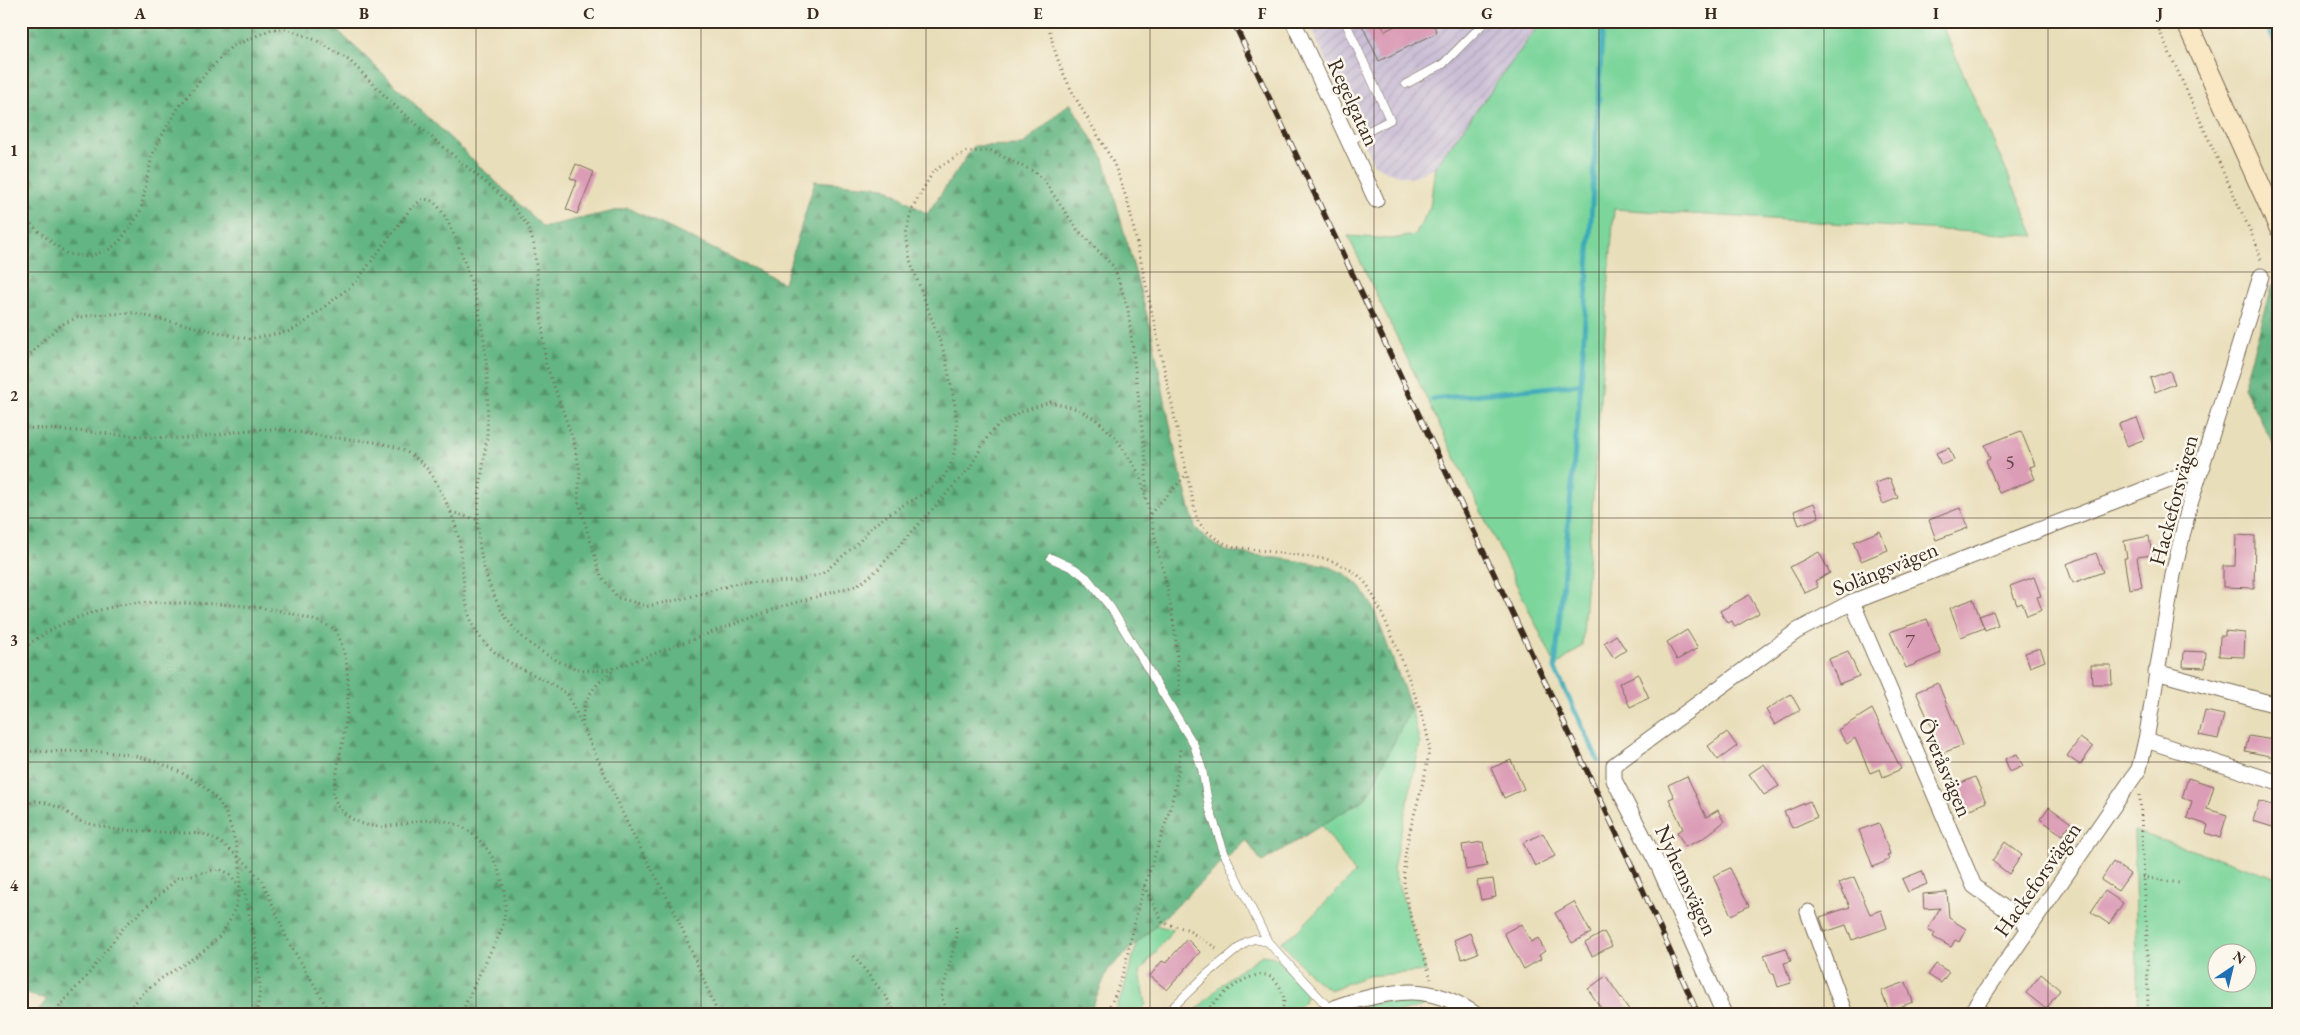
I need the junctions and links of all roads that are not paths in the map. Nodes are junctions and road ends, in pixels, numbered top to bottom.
1 (1345, 21) edge
2 (1486, 21) edge
3 (2186, 21) edge
4 (1298, 23) edge
5 (1406, 84) dead end
6 (1349, 141) junction
7 (1376, 200) dead end
8 (2279, 227) edge
9 (2262, 276) road end
10 (2203, 466) junction
11 (1050, 558) dead end
12 (1852, 602) junction
13 (2156, 672) junction
14 (2273, 704) dead end
15 (2146, 740) junction
16 (1614, 765) joint
17 (2279, 783) edge
18 (1808, 912) dead end
19 (2029, 926) junction
20 (1268, 942) junction
21 (1169, 1011) dead end
22 (1327, 1011) edge
23 (1475, 1014) edge
24 (1724, 1014) edge
25 (1845, 1014) edge
26 (1970, 1014) edge

1 - 6 lane
2 - 5 lane
3 - 8 street
4 - 6 street, Regelgatan
6 - 7 street, Regelgatan
9 - 10 street, Hackeforsvägen
10 - 12 street, Solängsvägen
10 - 13 street, Hackeforsvägen
11 - 20 lane
12 - 16 street, Solängsvägen
12 - 19 street, Överåsvägen
13 - 14 street
13 - 15 street, Hackeforsvägen
15 - 17 street
15 - 19 street, Hackeforsvägen
16 - 24 street, Nyhemsvägen
18 - 25 street
19 - 26 street, Hackeforsvägen
20 - 21 lane
20 - 22 lane
22 - 23 street

